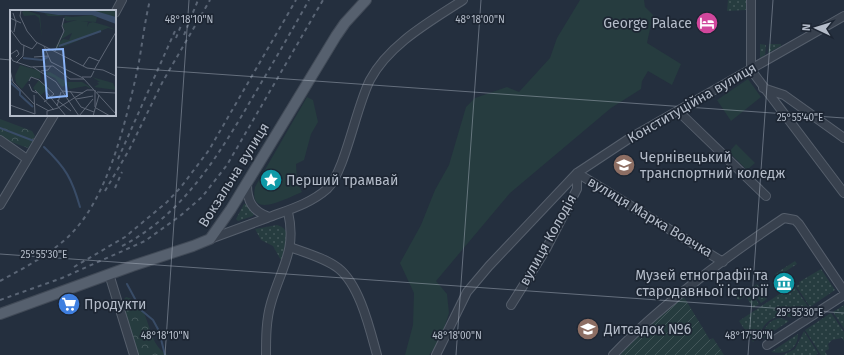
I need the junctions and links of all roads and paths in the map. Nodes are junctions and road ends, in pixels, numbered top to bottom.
1 (122, 0) edge
2 (366, 0) edge
3 (464, 0) edge
4 (751, 0) edge
5 (116, 11) edge
6 (844, 16) edge
7 (750, 70) junction
8 (763, 88) junction
9 (678, 111) junction
10 (53, 116) edge
11 (844, 138) edge
12 (0, 140) edge
13 (27, 159) junction
14 (577, 173) junction
15 (246, 184) junction
16 (844, 193) edge
17 (766, 196) dead end
18 (249, 201) junction
19 (235, 203) junction
20 (0, 205) edge
21 (288, 212) junction
22 (269, 217) junction
23 (210, 239) junction
24 (290, 246) junction
25 (723, 262) junction
26 (108, 274) junction
27 (844, 291) edge
28 (844, 295) edge
29 (511, 305) dead end
30 (0, 314) edge
31 (766, 345) dead end
32 (134, 355) edge
33 (266, 355) edge
34 (377, 355) edge
35 (436, 355) edge
36 (613, 355) edge

1 - 5 street
2 - 15 main road, Вокзальна вулиця
3 - 21 street
4 - 7 street
6 - 7 street, Конституційна вулиця
7 - 8 street
7 - 9 street, Конституційна вулиця
8 - 11 street
8 - 16 street
9 - 14 street, Конституційна вулиця
9 - 17 street
10 - 13 street
12 - 13 street
13 - 20 street
14 - 25 street, вулиця Марка Вовчка
14 - 29 street, вулиця Колодія
14 - 35 street, Конституційна вулиця
15 - 18 street
15 - 19 main road, Вокзальна вулиця
18 - 19 street
18 - 22 street
19 - 23 main road, Вокзальна вулиця
21 - 22 street
21 - 24 street
22 - 23 street
23 - 26 main road, Вокзальна вулиця
24 - 33 street
24 - 34 street
25 - 27 street
25 - 36 street
26 - 30 main road, Вокзальна вулиця
26 - 32 street
28 - 31 street

